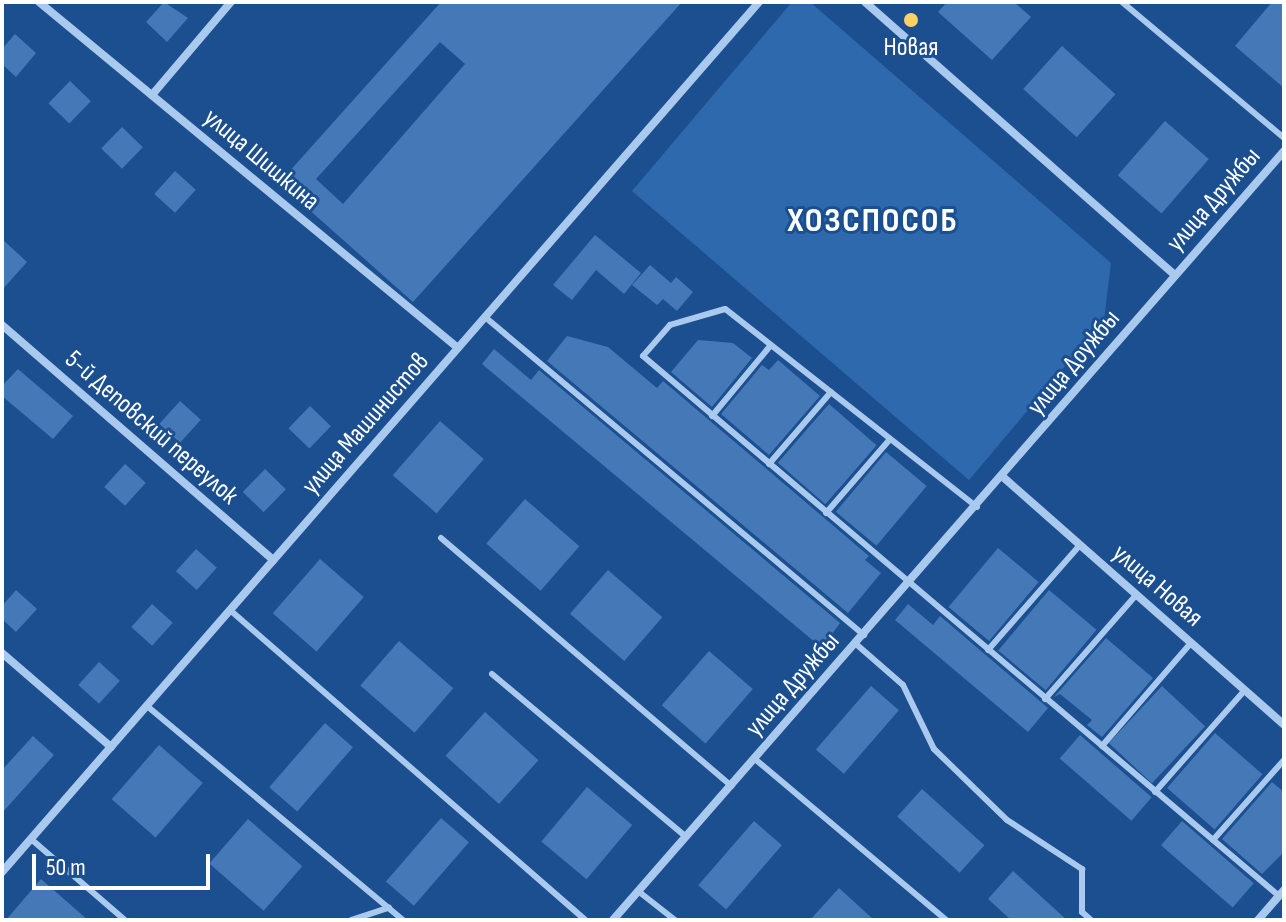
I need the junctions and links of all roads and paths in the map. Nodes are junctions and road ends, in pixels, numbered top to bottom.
1 (39, 2) edge
2 (231, 2) edge
3 (759, 2) edge
4 (865, 2) edge
5 (1122, 2) edge
6 (152, 95) junction
7 (1284, 138) edge
8 (1284, 151) edge
9 (1175, 275) junction
10 (485, 317) junction
11 (2, 325) edge
12 (771, 345) junction
13 (458, 348) junction
14 (831, 392) junction
15 (712, 416) junction
16 (890, 439) junction
17 (769, 464) junction
18 (1003, 477) junction
19 (977, 507) junction
20 (826, 513) junction
21 (441, 538) dead end
22 (1080, 545) junction
23 (273, 560) junction
24 (909, 584) junction
25 (1136, 595) junction
26 (230, 610) junction
27 (864, 635) junction
28 (1191, 643) junction
29 (856, 644) junction
30 (988, 650) junction
31 (2, 653) edge
32 (492, 674) dead end
33 (1245, 690) junction
34 (1045, 699) junction
35 (147, 706) junction
36 (1284, 725) edge
37 (1102, 746) junction
38 (111, 747) junction
39 (755, 759) junction
40 (1284, 760) edge
41 (731, 786) junction
42 (1155, 792) junction
43 (686, 837) junction
44 (31, 839) junction
45 (1213, 840) junction
46 (2, 872) edge
47 (638, 891) junction
48 (1282, 893) edge
49 (389, 908) junction
50 (125, 920) edge
51 (351, 920) edge
52 (403, 920) edge
53 (585, 920) edge
54 (613, 920) edge
55 (675, 920) edge
56 (946, 920) edge
57 (1091, 920) edge
58 (1258, 920) edge

1 - 6 street, улица Шишкина
2 - 6 street
3 - 10 street, улица Машинистов
4 - 9 street
5 - 7 lane
6 - 13 street, улица Шишкина
8 - 9 street, улица Дружбы
9 - 18 street, улица Доужбы
10 - 13 street, улица Машинистов
10 - 27 lane
11 - 23 street, 5-й Деповский переулок
12 - 14 lane
12 - 15 lane
12 - 15 lane
13 - 23 street, улица Машинистов
14 - 16 lane
14 - 17 lane
15 - 17 lane
16 - 19 lane
16 - 20 lane
17 - 20 lane
18 - 19 street, улица Дружбы
18 - 22 street, улица Новая
19 - 24 street, улица Дружбы
20 - 24 lane
21 - 41 lane
22 - 25 street, улица Новая
22 - 30 lane
23 - 26 street, улица Машинистов
24 - 27 street, улица Дружбы
24 - 30 lane
25 - 28 street, улица Новая
25 - 34 lane
26 - 35 street, улица Машинистов
26 - 53 lane
27 - 29 street, улица Дружбы
28 - 33 street, улица Новая
28 - 37 lane
29 - 39 street, улица Дружбы
29 - 57 lane
30 - 34 lane
31 - 38 street
32 - 43 lane
33 - 36 street, улица Новая
33 - 42 lane
34 - 37 lane
35 - 38 street, улица Машинистов
35 - 49 lane
37 - 42 lane
38 - 44 street, улица Машинистов
39 - 41 street, улица Дружбы
39 - 56 lane
40 - 45 lane
41 - 43 street, улица Дружбы
42 - 45 lane
43 - 47 street, улица Дружбы
44 - 46 street, улица Машинистов
44 - 50 lane
45 - 48 lane
47 - 54 street, улица Дружбы
47 - 55 lane
48 - 58 street
49 - 51 lane
49 - 52 lane

